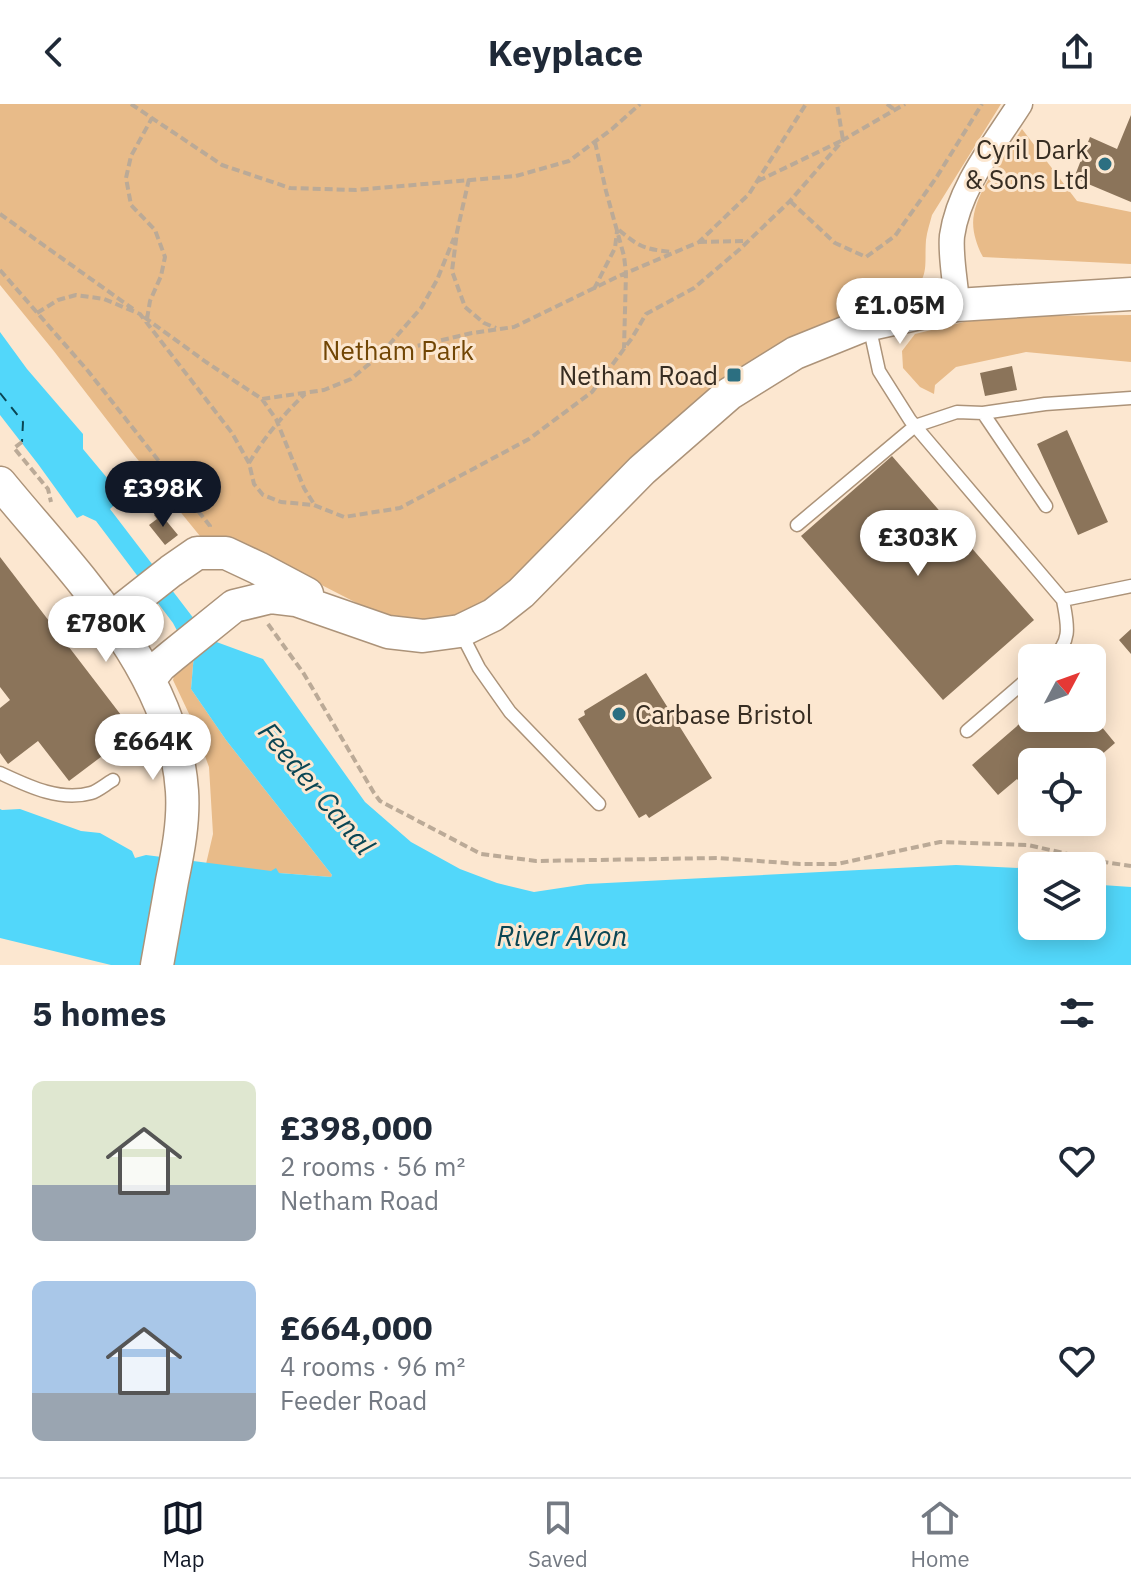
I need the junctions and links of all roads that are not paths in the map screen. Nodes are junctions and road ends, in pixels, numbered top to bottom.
1 (1020, 104) edge
2 (1131, 294) edge
3 (957, 305) junction
4 (869, 325) junction
5 (1131, 398) edge
6 (983, 413) junction
7 (915, 426) junction
8 (0, 483) edge
9 (1046, 506) dead end
10 (797, 525) dead end
11 (1131, 586) edge
12 (1063, 600) junction
13 (121, 610) junction
14 (348, 617) junction
15 (460, 631) junction
16 (1064, 644) edge
17 (149, 680) junction
18 (1018, 687) edge
19 (967, 731) dead end
20 (0, 773) edge
21 (113, 780) dead end
22 (599, 804) dead end
23 (157, 965) edge

1 - 3 street
2 - 3 street
3 - 4 street
4 - 7 lane
4 - 15 street
5 - 6 lane
6 - 7 lane
6 - 9 lane
7 - 10 lane
7 - 12 lane
8 - 13 street
11 - 12 lane
12 - 16 lane
13 - 14 street
13 - 17 street
14 - 15 street
14 - 17 street
15 - 22 lane
17 - 23 street
18 - 19 lane
20 - 21 lane

